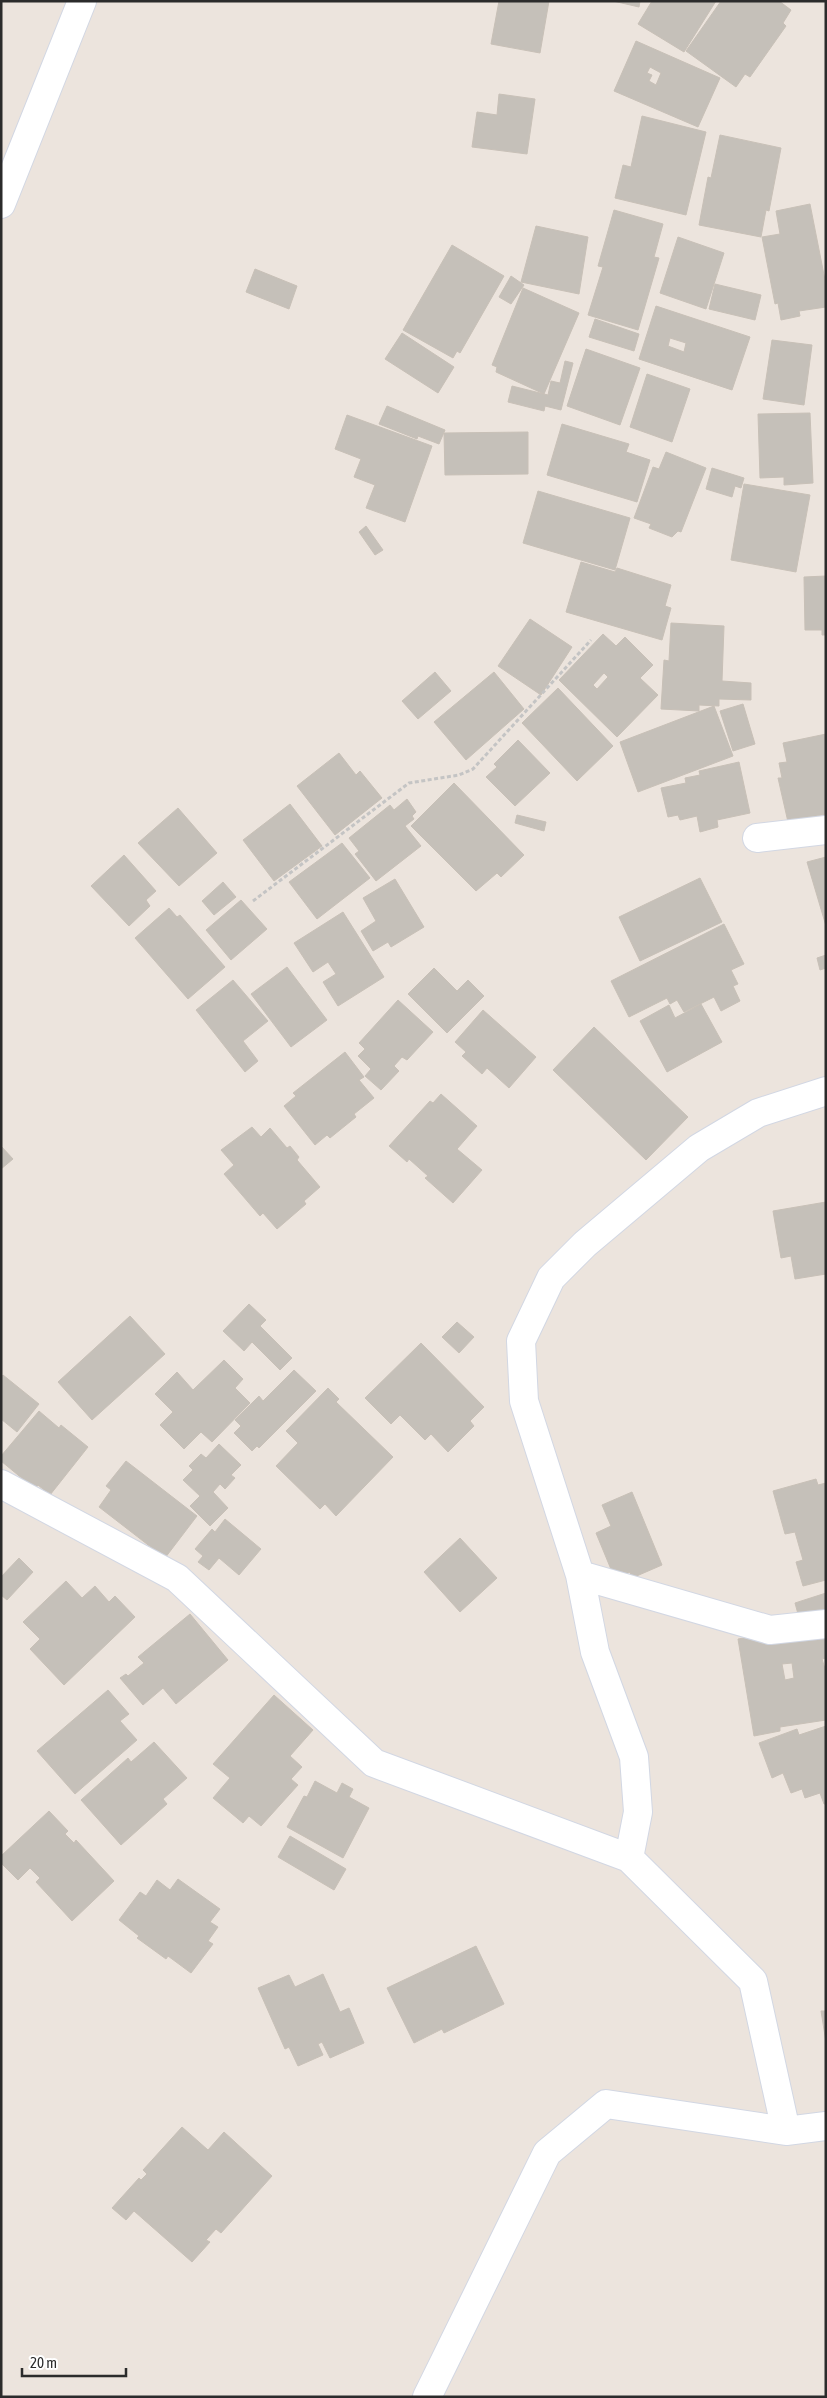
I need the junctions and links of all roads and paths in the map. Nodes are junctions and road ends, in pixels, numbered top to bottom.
1 (82, 1) edge
2 (1, 204) edge
3 (591, 640) dead end
4 (826, 830) edge
5 (757, 838) dead end
6 (253, 902) dead end
7 (826, 1091) edge
8 (1, 1484) edge
9 (580, 1575) junction
10 (826, 1624) edge
11 (629, 1858) junction
12 (826, 2126) edge
13 (786, 2131) junction
14 (427, 2397) edge

1 - 2 street
3 - 6 path
4 - 5 street
7 - 9 street
8 - 11 street
9 - 10 street
9 - 11 street
11 - 13 street
12 - 13 street
13 - 14 street

